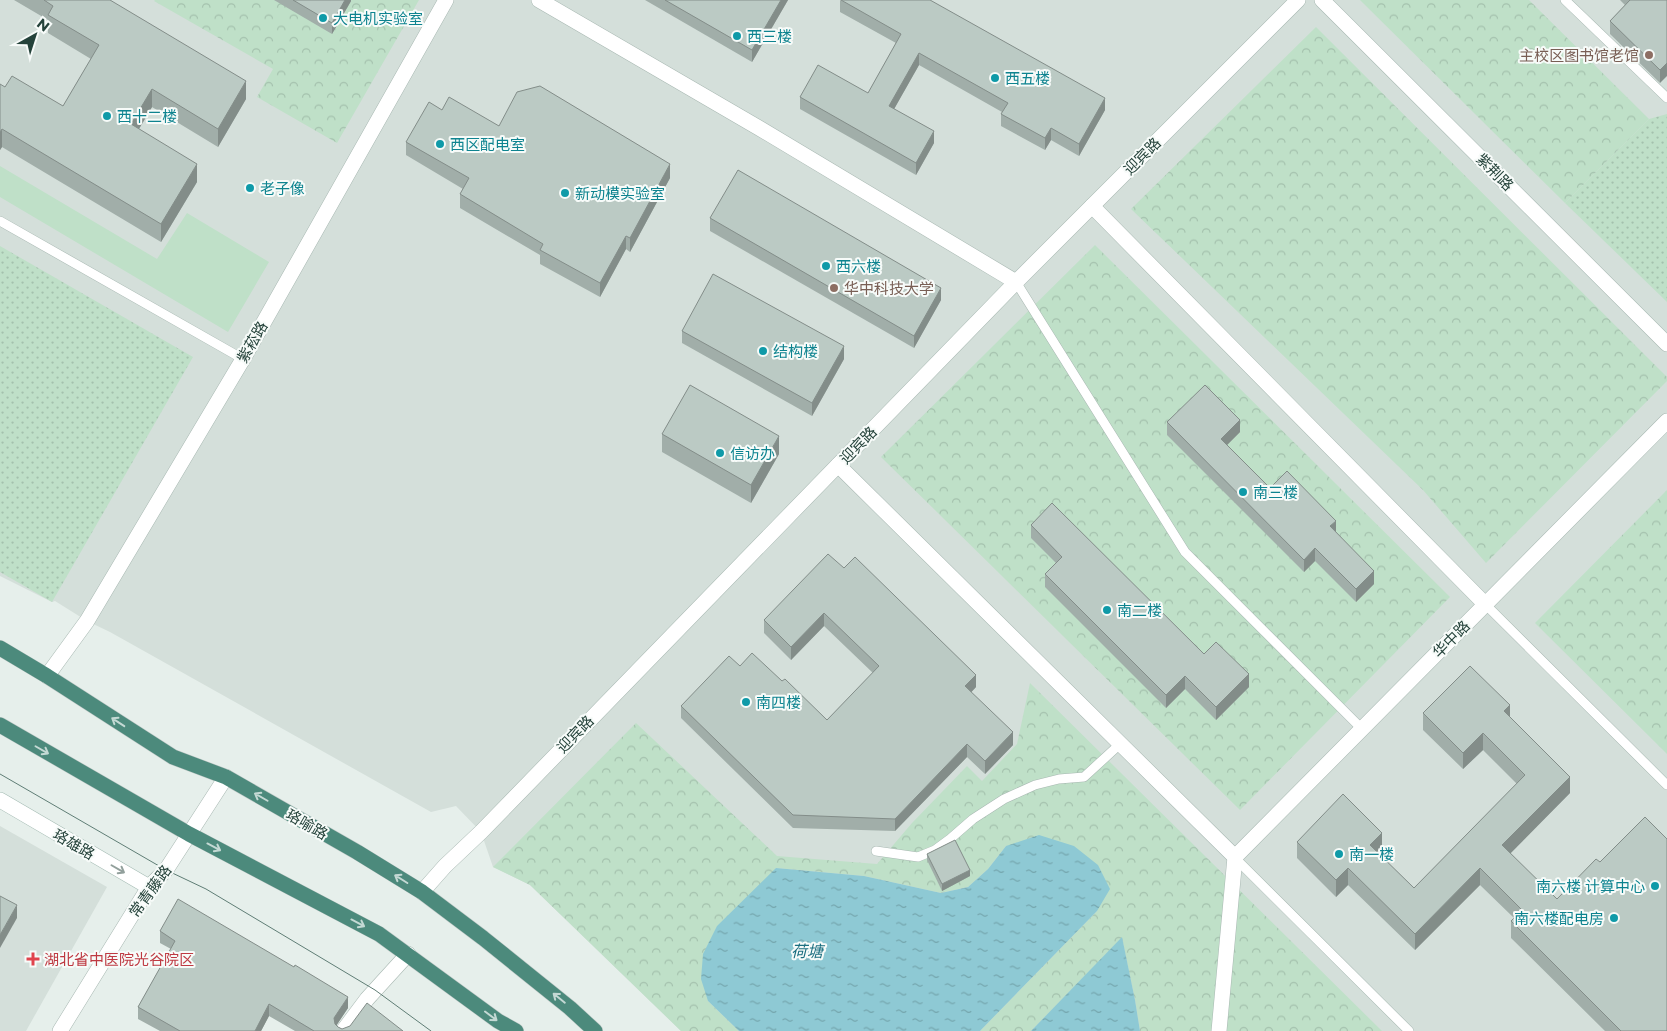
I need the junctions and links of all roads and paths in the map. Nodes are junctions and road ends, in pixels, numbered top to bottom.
1 (446, 0) edge
2 (539, 0) edge
3 (1298, 0) edge
4 (1322, 0) edge
5 (1565, 0) edge
6 (1667, 98) edge
7 (1092, 206) junction
8 (0, 221) edge
9 (1016, 282) junction
10 (1667, 344) edge
11 (243, 359) junction
12 (1667, 421) edge
13 (838, 465) junction
14 (1485, 604) junction
15 (0, 648) edge
16 (47, 676) junction
17 (0, 725) edge
18 (1362, 729) junction
19 (1120, 744) junction
20 (226, 777) junction
21 (1667, 785) edge
22 (0, 800) edge
23 (189, 834) junction
24 (876, 851) dead end
25 (1235, 858) junction
26 (148, 887) junction
27 (422, 892) junction
28 (408, 954) junction
29 (60, 1031) edge
30 (343, 1031) edge
31 (516, 1031) edge
32 (595, 1031) edge
33 (1219, 1031) edge
34 (1409, 1031) edge

1 - 11 street, 紫菘路
2 - 9 street
3 - 7 street, 迎宾路
4 - 10 street, 紫荆路
5 - 6 lane
7 - 9 street, 迎宾路
7 - 14 street
8 - 11 lane
9 - 13 street, 迎宾路
9 - 18 lane
11 - 16 street, 紫菘路
12 - 14 street, 华中路
13 - 19 street
13 - 27 street, 迎宾路
14 - 18 street, 华中路
14 - 21 lane
15 - 16 highway, 珞喻路
20 -> 16 highway, 珞喻路
17 -> 23 highway
18 - 25 street, 华中路
19 - 24 lane
19 - 25 street
20 - 23 street, 常青藤路
27 -> 20 highway, 珞喻路
22 -> 26 street, 珞雄路
23 - 26 street, 常青藤路
23 -> 28 highway
25 - 33 street
25 - 34 lane
26 - 29 street, 常青藤路
32 -> 27 highway, 珞喻路
28 - 30 street
28 -> 31 highway

